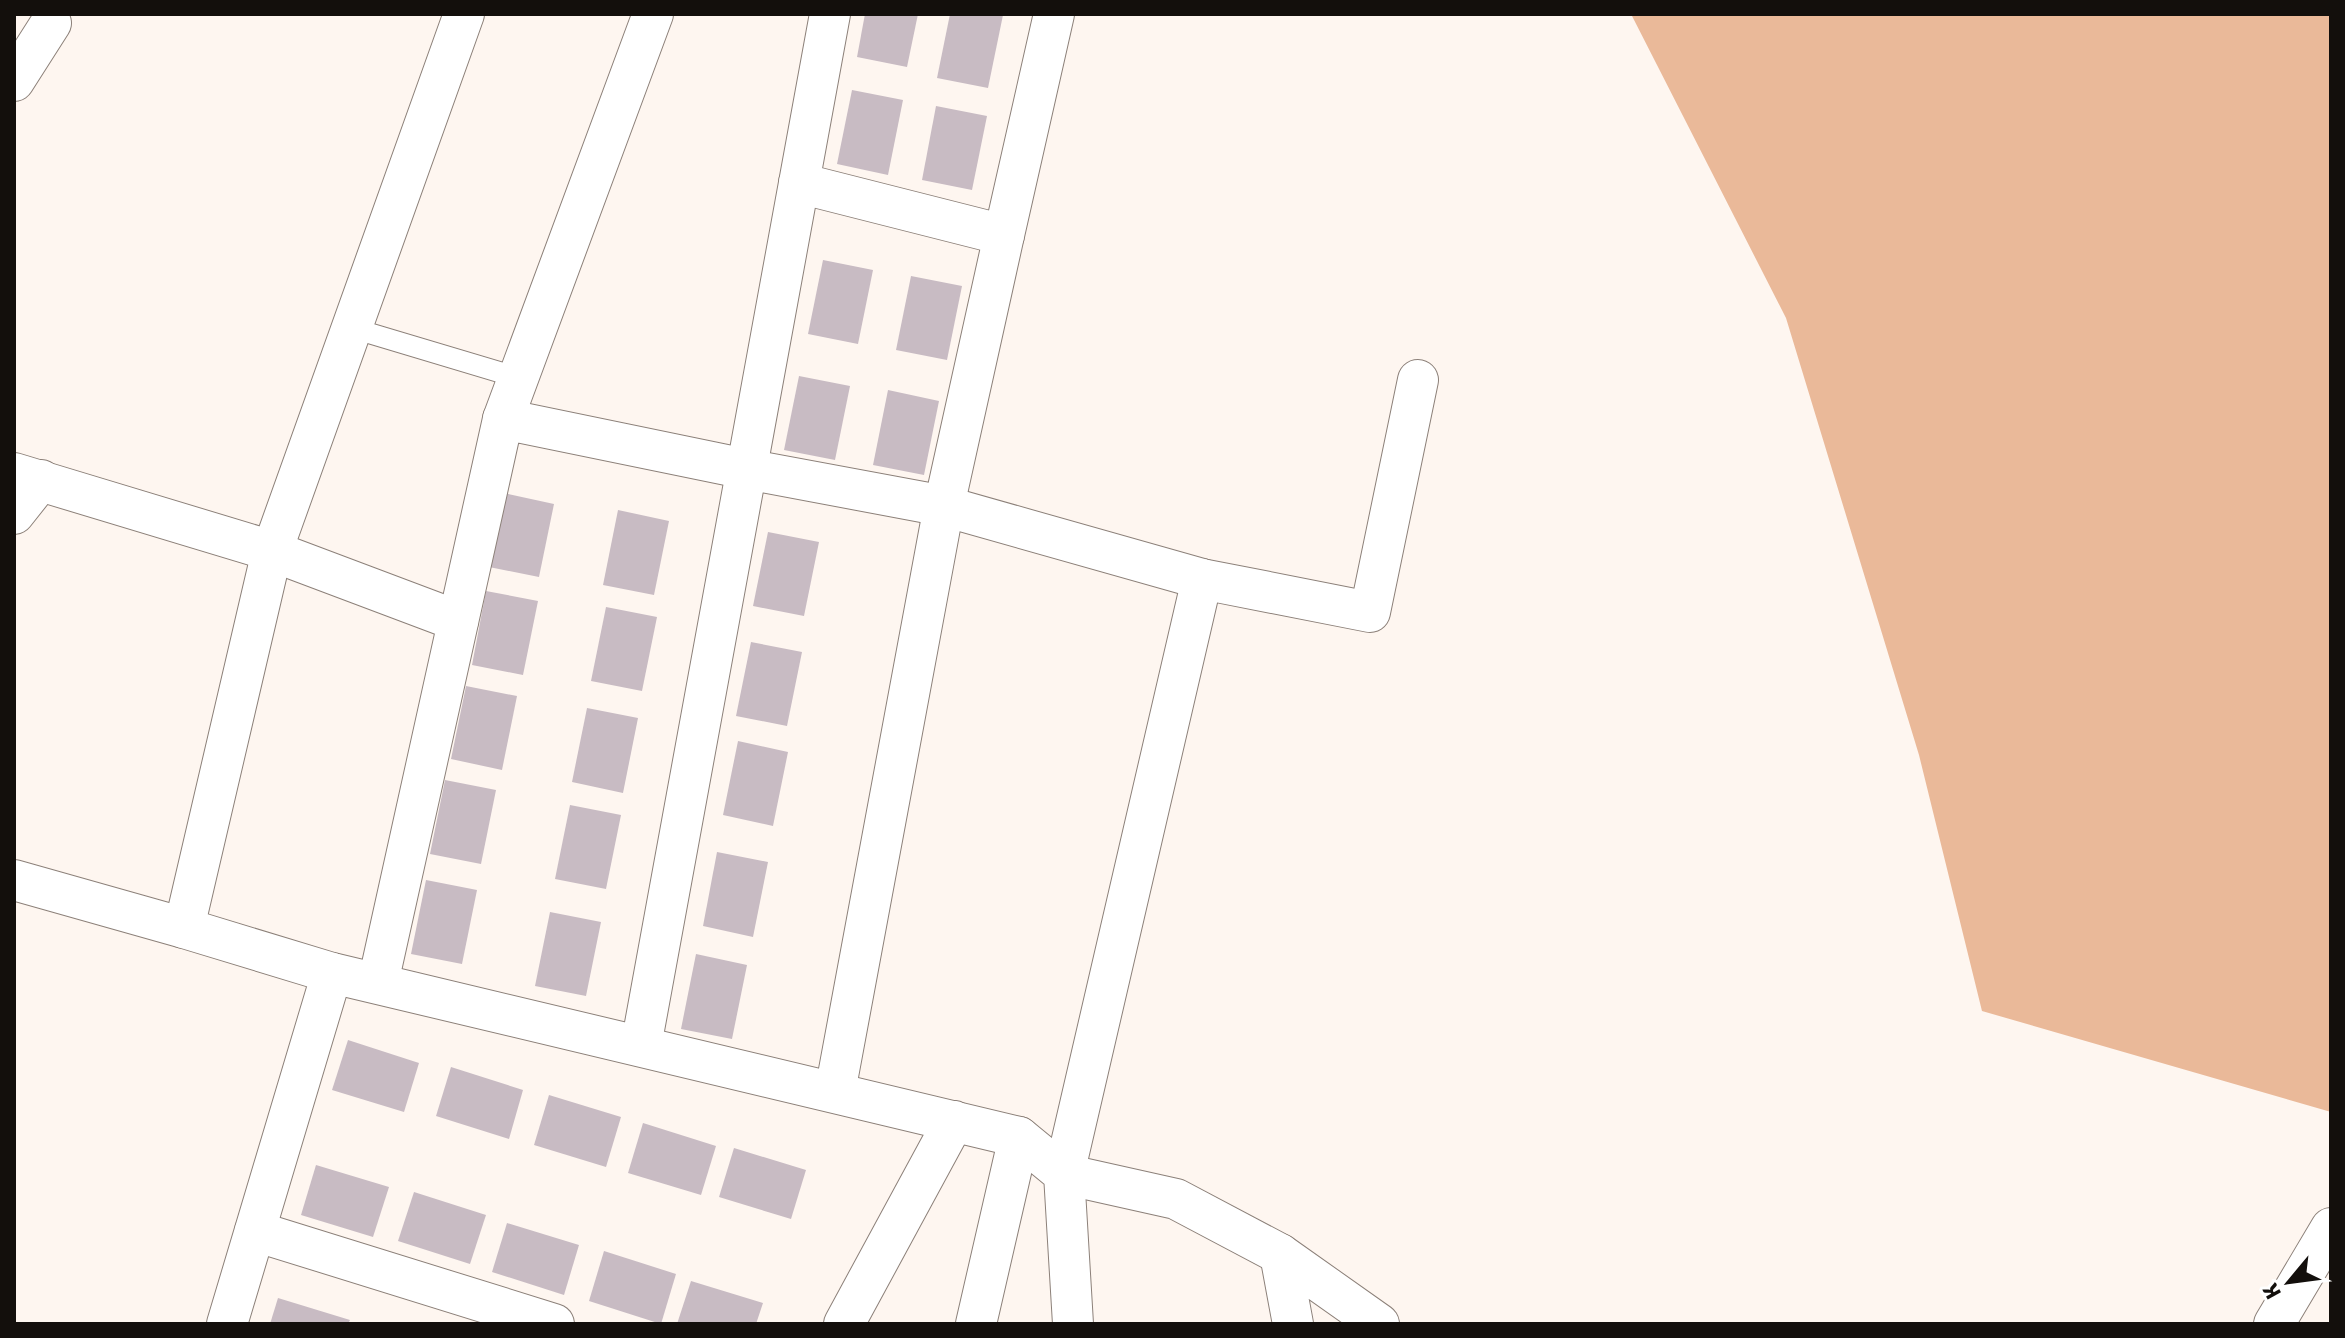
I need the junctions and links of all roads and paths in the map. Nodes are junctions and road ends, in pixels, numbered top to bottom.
1 (464, 14) edge
2 (653, 14) edge
3 (830, 14) edge
4 (1054, 14) edge
5 (51, 23) dead end
6 (14, 81) edge
7 (799, 183) junction
8 (1004, 235) junction
9 (352, 328) junction
10 (519, 378) junction
11 (1418, 380) dead end
12 (503, 419) junction
13 (746, 469) junction
14 (27, 477) edge
15 (944, 506) junction
16 (14, 514) edge
17 (272, 551) junction
18 (1202, 579) junction
19 (458, 621) junction
20 (14, 880) edge
21 (184, 928) junction
22 (332, 973) junction
23 (378, 983) junction
24 (641, 1046) junction
25 (835, 1092) junction
26 (954, 1121) junction
27 (1019, 1137) junction
28 (1064, 1174) junction
29 (2331, 1228) edge
30 (255, 1231) junction
31 (1280, 1254) junction
32 (227, 1324) edge
33 (554, 1324) edge
34 (844, 1324) edge
35 (976, 1324) edge
36 (1073, 1324) edge
37 (1293, 1324) edge
38 (1379, 1324) edge
39 (2274, 1324) edge

1 - 9 street
2 - 10 street
3 - 7 street
4 - 8 street
5 - 6 street
7 - 8 street
7 - 13 street
8 - 15 street
9 - 10 lane
9 - 17 street
10 - 12 street
11 - 18 street
12 - 13 street
12 - 19 street
13 - 15 street
13 - 24 street
14 - 16 street
14 - 17 street
15 - 18 street
15 - 25 street
17 - 19 street
17 - 21 street
18 - 28 street
19 - 23 street
20 - 21 street
21 - 22 street
22 - 23 street
22 - 30 street
23 - 24 street
24 - 25 street
25 - 26 street
26 - 27 street
26 - 34 street
27 - 28 street
27 - 35 street
28 - 31 street
28 - 36 street
29 - 39 street
30 - 32 street
30 - 33 street
31 - 37 street
31 - 38 street

